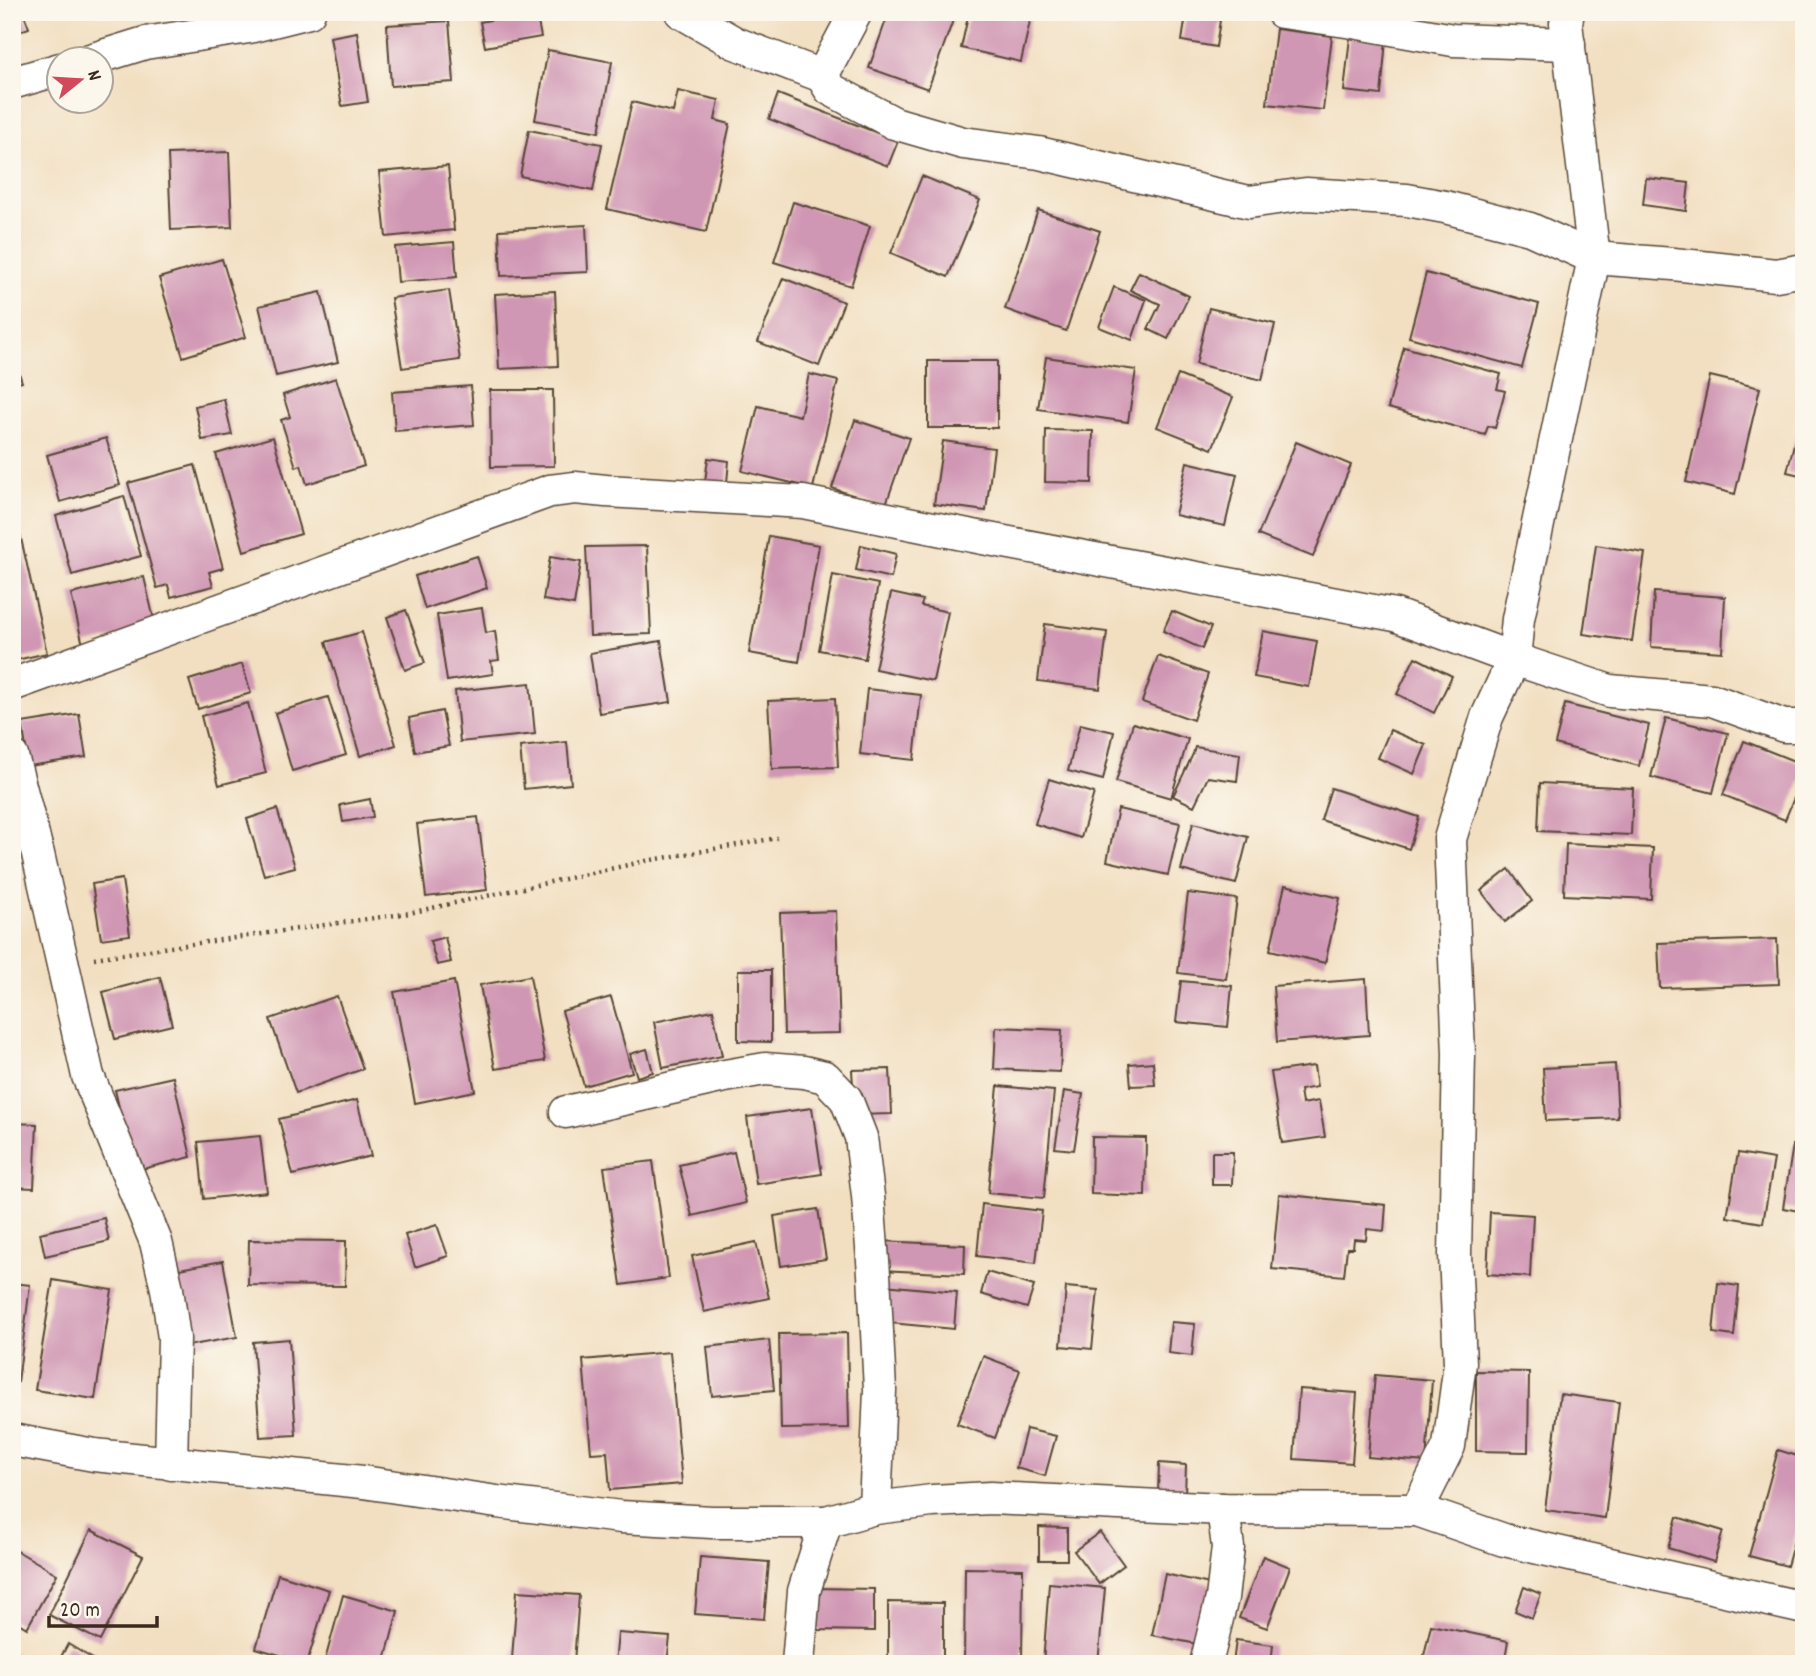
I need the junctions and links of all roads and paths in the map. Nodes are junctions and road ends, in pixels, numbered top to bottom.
1 (309, 12) edge
2 (681, 12) edge
3 (856, 12) edge
4 (1282, 12) edge
5 (1568, 12) edge
6 (1569, 44) junction
7 (116, 52) edge
8 (46, 73) edge
9 (822, 76) junction
10 (12, 83) edge
11 (1594, 258) junction
12 (1804, 270) edge
13 (1514, 659) junction
14 (12, 685) edge
15 (1804, 726) edge
16 (12, 756) edge
17 (777, 838) dead end
18 (62, 962) junction
19 (566, 1112) dead end
20 (12, 1440) edge
21 (171, 1464) junction
22 (875, 1508) junction
23 (1223, 1509) junction
24 (1417, 1510) junction
25 (825, 1522) junction
26 (1804, 1608) edge
27 (798, 1664) edge
28 (1206, 1664) edge

1 - 7 street
2 - 9 street
3 - 9 street
4 - 6 street
5 - 6 street
6 - 11 street
8 - 10 street
9 - 11 street
11 - 12 street
11 - 13 street
13 - 14 street
13 - 15 street
13 - 24 street
16 - 18 street
17 - 18 path
18 - 21 street
19 - 22 street
20 - 21 street
21 - 25 street
22 - 23 street
22 - 25 street
23 - 24 street
23 - 28 street
24 - 26 street
25 - 27 street

